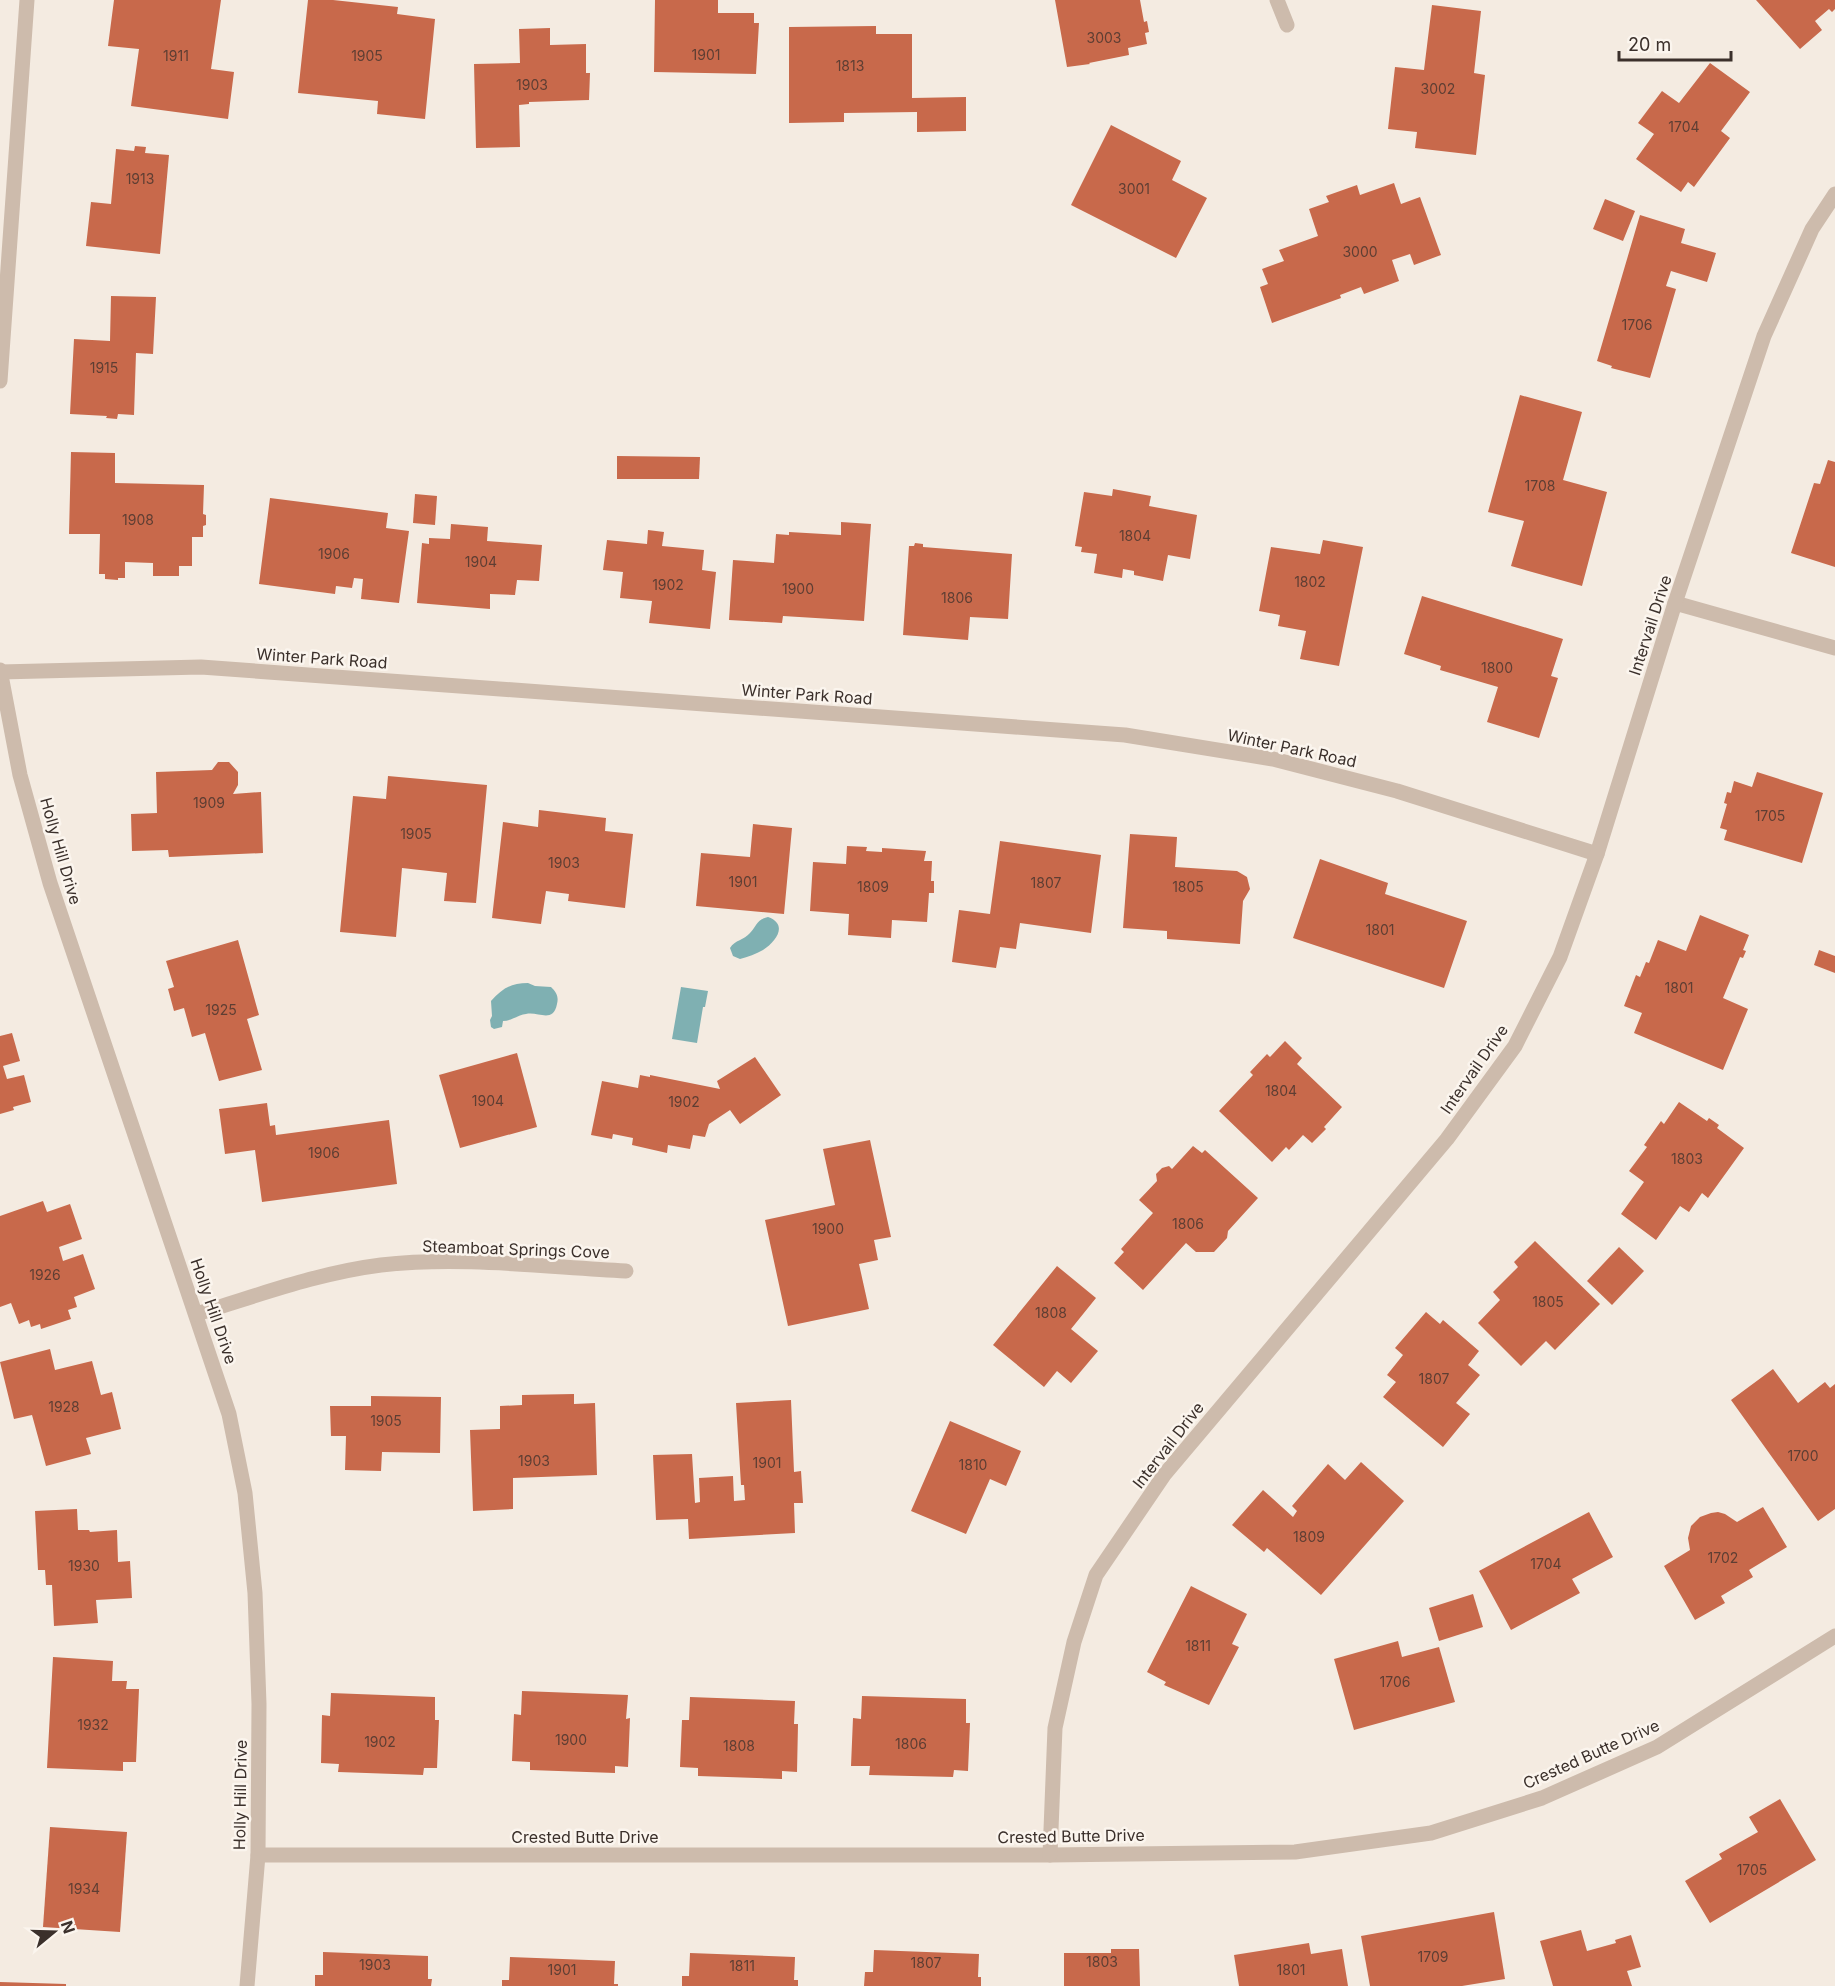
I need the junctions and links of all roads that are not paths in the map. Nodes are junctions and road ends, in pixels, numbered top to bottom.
1 (27, 0) edge
2 (1277, 0) edge
3 (1287, 25) dead end
4 (1835, 194) edge
5 (0, 381) edge
6 (1675, 603) junction
7 (1835, 648) edge
8 (0, 671) edge
9 (1597, 854) junction
10 (626, 1271) dead end
11 (196, 1314) junction
12 (1835, 1636) edge
13 (258, 1855) junction
14 (1050, 1855) junction
15 (247, 1986) edge

1 - 5 street
2 - 3 street
4 - 6 street, Intervail Drive
6 - 7 street
6 - 9 street, Intervail Drive
8 - 9 street, Winter Park Road
8 - 11 street, Holly Hill Drive
9 - 14 street, Intervail Drive
10 - 11 street, Steamboat Springs Cove
11 - 13 street, Holly Hill Drive
12 - 14 street, Crested Butte Drive
13 - 14 street, Crested Butte Drive
13 - 15 street, Holly Hill Drive

